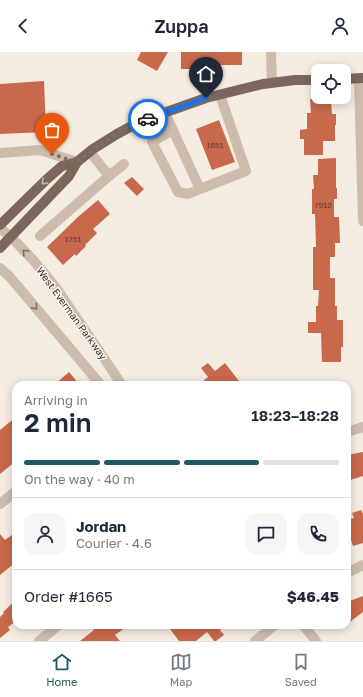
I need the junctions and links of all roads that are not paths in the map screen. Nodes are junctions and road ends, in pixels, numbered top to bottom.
1 (271, 52) edge
2 (361, 78) edge
3 (351, 79) edge
4 (311, 80) edge
5 (272, 83) junction
6 (220, 95) junction
7 (165, 113) junction
8 (173, 130) junction
9 (90, 152) junction
10 (0, 153) edge
11 (362, 158) edge
12 (77, 162) junction
13 (124, 164) dead end
14 (109, 176) junction
15 (200, 189) junction
16 (363, 222) edge
17 (0, 227) edge
18 (40, 236) dead end
19 (10, 237) junction
20 (0, 248) edge
21 (0, 268) edge
22 (98, 381) edge
23 (119, 381) edge
24 (363, 427) edge
25 (351, 431) edge
26 (12, 494) edge
27 (0, 504) edge
28 (363, 565) edge
29 (351, 571) edge
30 (54, 629) edge
31 (270, 629) edge
32 (306, 629) edge
33 (39, 641) edge
34 (255, 641) edge
35 (316, 641) edge

1 - 5 street
2 - 3 main road
2 - 11 street
4 - 5 main road
5 - 6 main road
6 - 7 main road
6 - 15 street
7 - 8 street
7 - 9 main road
8 - 15 street
8 - 15 street
9 - 12 main road
9 - 14 street
10 - 12 street
11 - 16 street
12 -> 17 main road
12 - 19 main road
13 - 14 street
14 - 18 street
17 - 19 street, West Everman Parkway
19 - 20 main road
23 -> 19 street, West Everman Parkway
21 -> 22 street, West Everman Parkway
24 - 25 street
26 - 27 street
28 - 29 street
30 - 33 street
31 - 34 street
32 - 35 street

